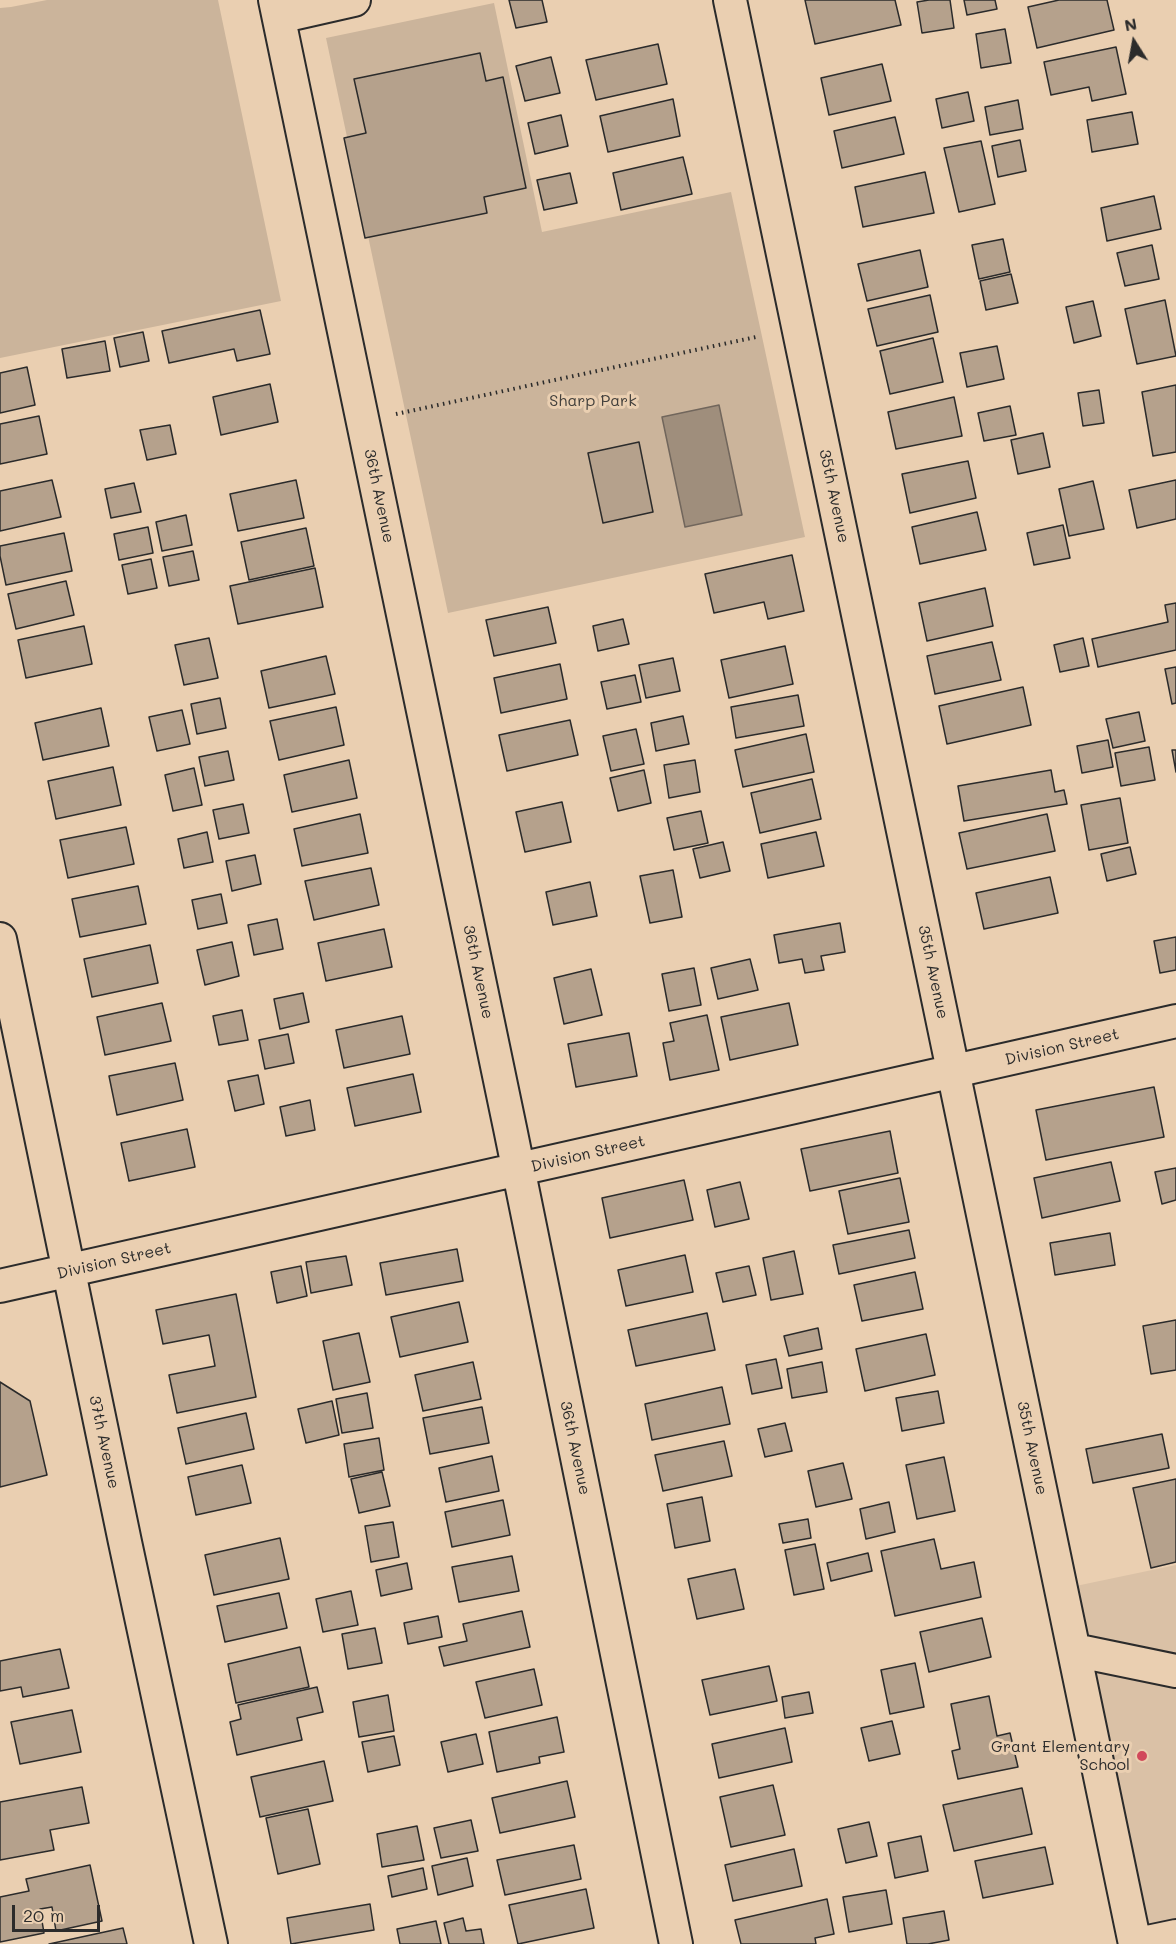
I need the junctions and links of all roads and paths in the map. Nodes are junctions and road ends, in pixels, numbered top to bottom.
1 (354, 0) edge
2 (730, 0) edge
3 (277, 8) edge
4 (756, 338) dead end
5 (396, 414) dead end
6 (0, 939) edge
7 (1176, 1021) edge
8 (954, 1072) junction
9 (519, 1170) junction
10 (69, 1271) junction
11 (0, 1286) edge
12 (1074, 1650) junction
13 (1176, 1671) edge
14 (1176, 1936) edge
15 (211, 1944) edge
16 (676, 1944) edge
17 (1137, 1944) edge

1 - 3 street
2 - 8 street, 35th Avenue
3 - 9 street, 36th Avenue
4 - 5 path
6 - 10 street, 37th Avenue
7 - 8 street, Division Street
8 - 9 street, Division Street
8 - 12 street, 35th Avenue
9 - 10 street, Division Street
9 - 16 street, 36th Avenue
10 - 11 street, Division Street
10 - 15 street, 37th Avenue
12 - 13 street
12 - 17 street, 35th Avenue
14 - 17 street

